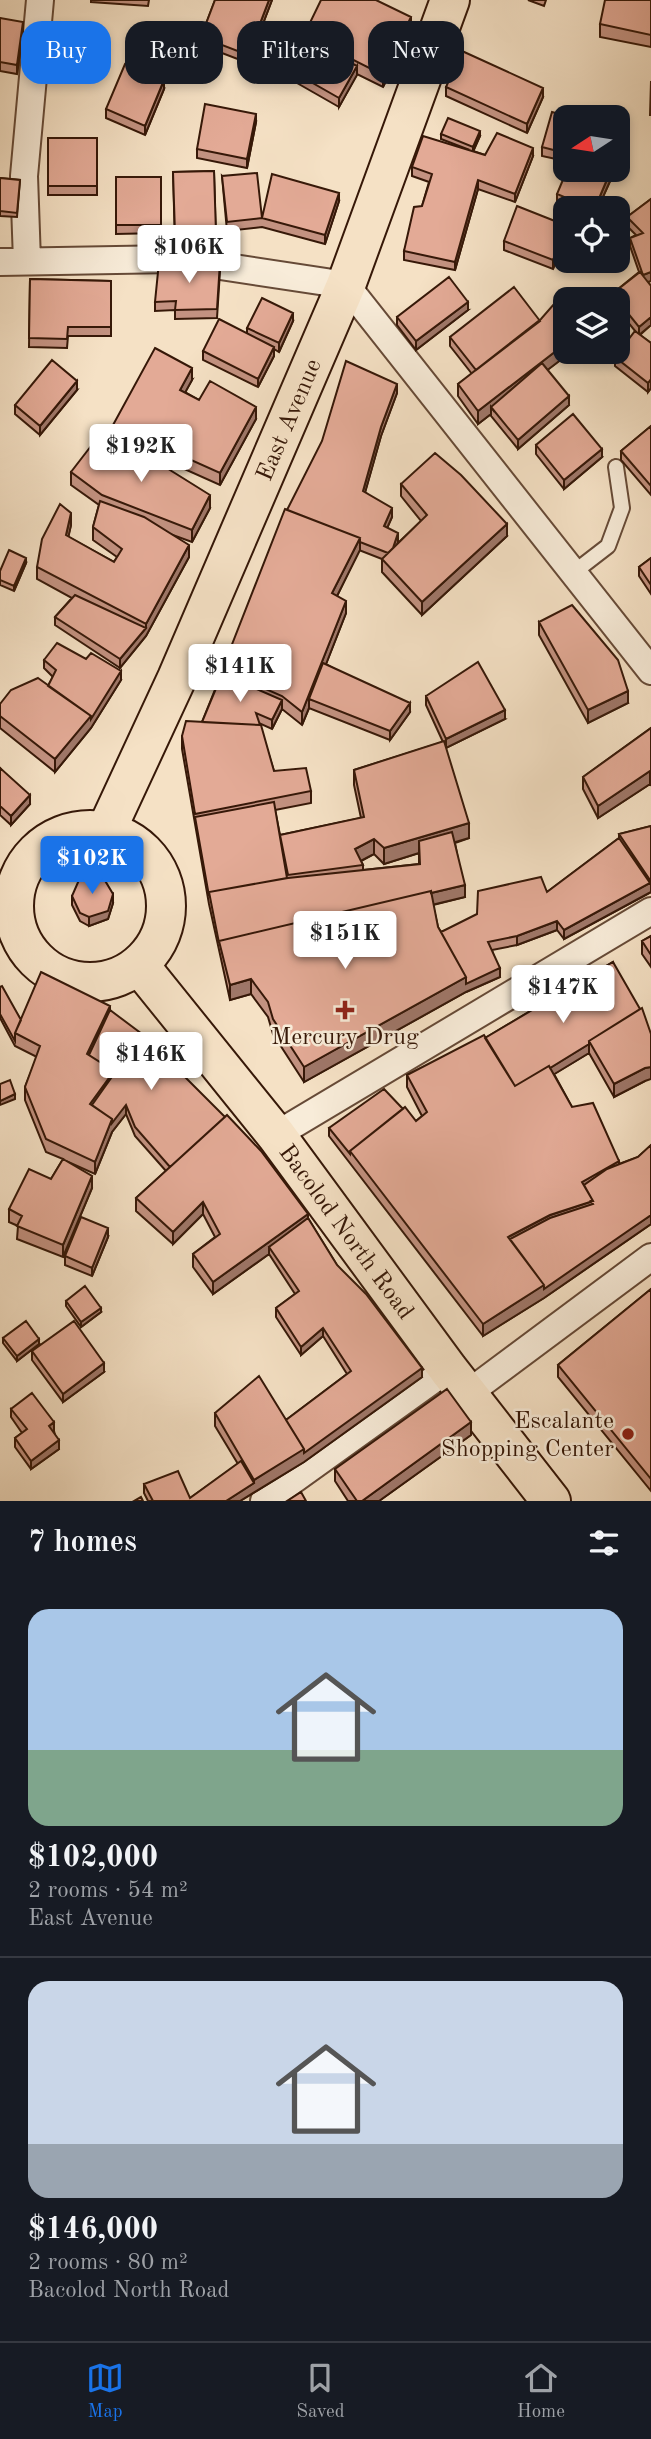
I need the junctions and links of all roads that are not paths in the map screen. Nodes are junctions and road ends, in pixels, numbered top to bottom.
1 (40, 0) edge
2 (450, 0) edge
3 (26, 261) junction
4 (0, 262) edge
5 (346, 285) junction
6 (616, 467) dead end
7 (573, 573) junction
8 (651, 671) edge
9 (106, 831) junction
10 (651, 911) edge
11 (7, 924) edge
12 (139, 965) junction
13 (276, 1135) junction
14 (651, 1257) edge
15 (458, 1382) junction
16 (264, 1501) edge
17 (551, 1501) edge

1 - 3 street
2 - 5 main road, East Avenue
3 - 4 street
3 - 5 street
5 - 7 street
5 - 9 main road, East Avenue
6 - 7 lane
7 - 8 street
9 - 11 main road
9 - 12 main road
10 - 13 street
11 - 12 main road
12 - 13 main road, Bacolod North Road
13 - 15 main road, Bacolod North Road
14 - 15 street
15 - 16 street
15 - 17 main road, Bacolod North Road

